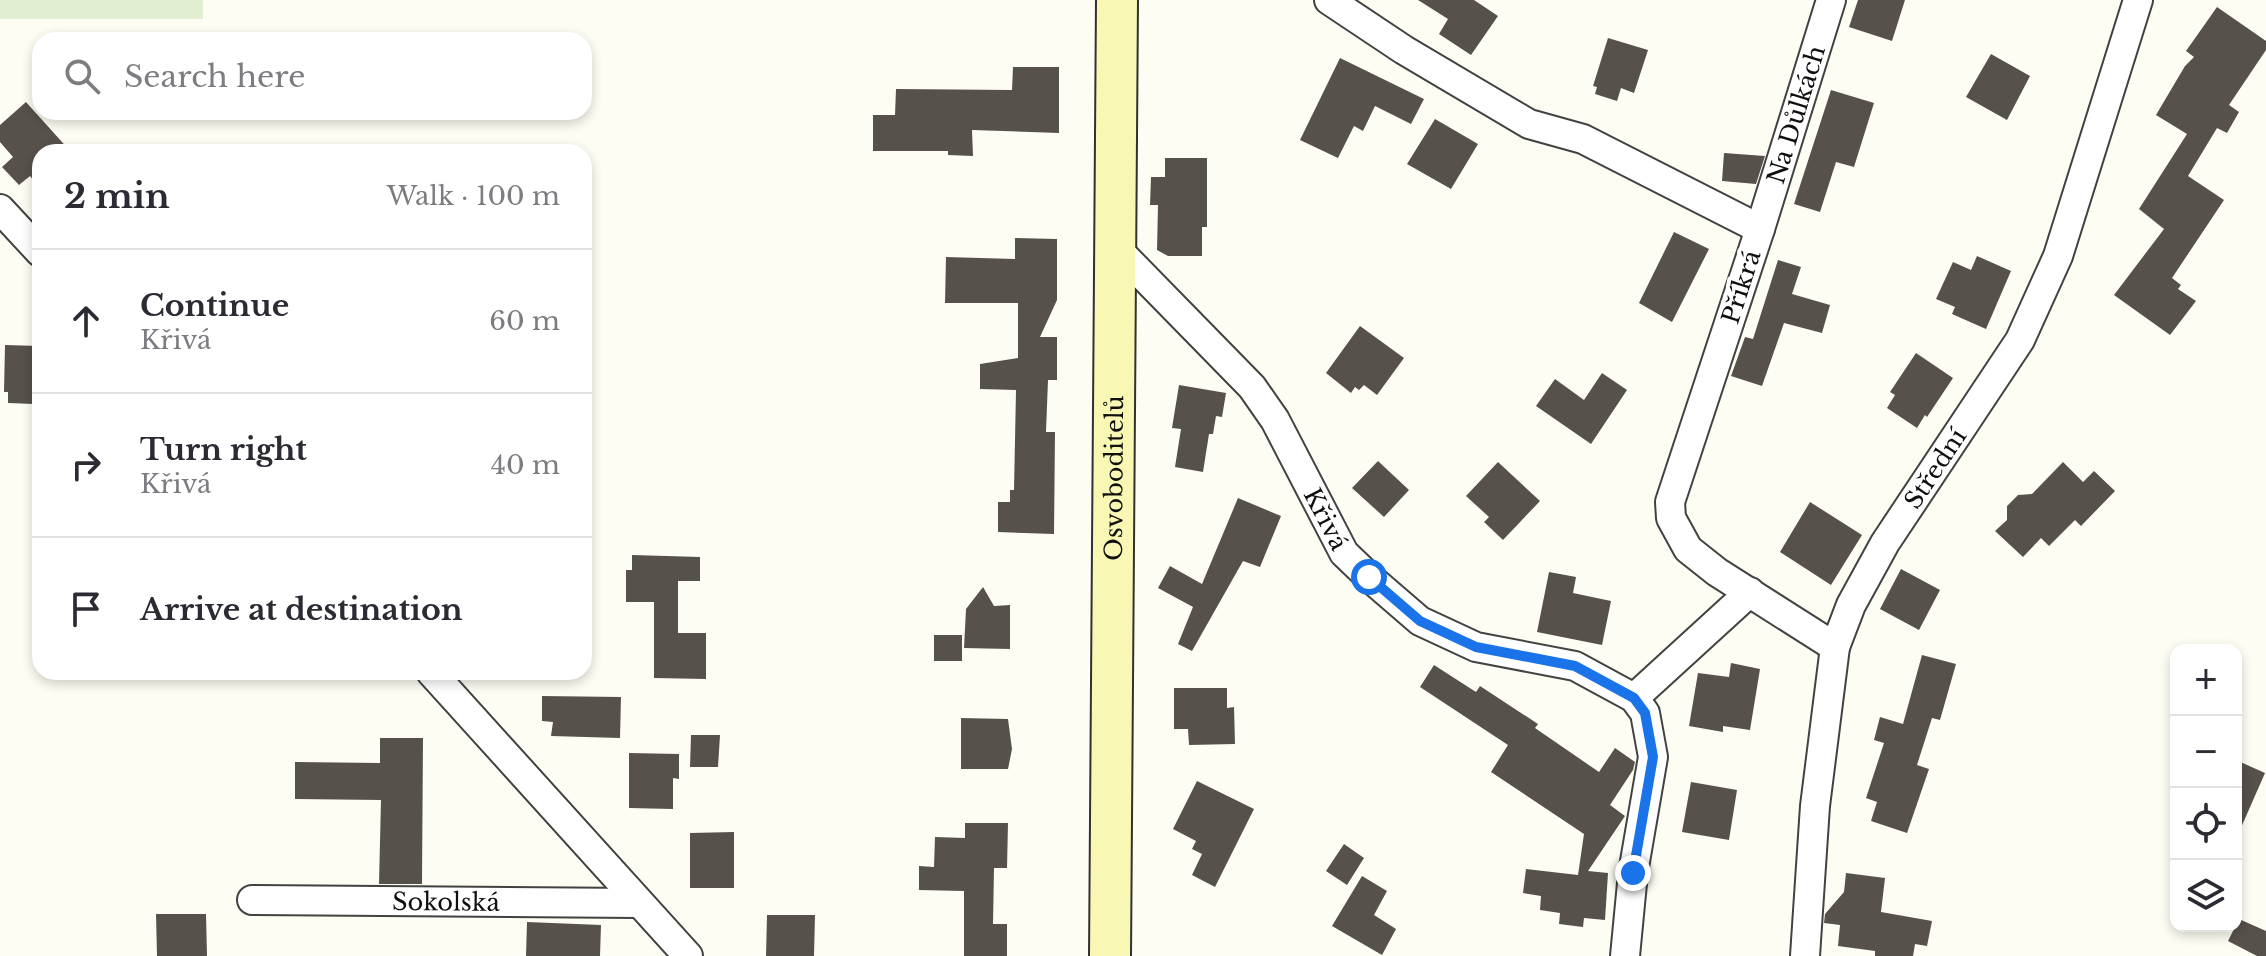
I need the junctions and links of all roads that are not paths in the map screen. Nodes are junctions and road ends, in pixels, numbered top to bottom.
1 (1117, 0) edge
2 (1329, 0) edge
3 (1831, 0) edge
4 (2138, 0) edge
5 (0, 209) edge
6 (1760, 229) junction
7 (32, 243) edge
8 (1116, 248) junction
9 (1750, 592) junction
10 (1835, 647) junction
11 (438, 680) edge
12 (1634, 698) junction
13 (252, 900) dead end
14 (638, 903) junction
15 (688, 956) edge
16 (1110, 956) edge
17 (1625, 956) edge
18 (1805, 956) edge

1 - 8 street, Osvoboditelů
2 - 6 street, Příkrá
3 - 6 street, Na Důlkách
4 - 10 street, Střední
5 - 7 street
6 - 9 street, Příkrá
8 - 12 street, Křivá
8 - 16 street, Osvoboditelů
9 - 10 street, Příkrá
9 - 12 street
10 - 18 street, Střední
11 - 14 street
12 - 17 street
13 - 14 street, Sokolská
14 - 15 street

